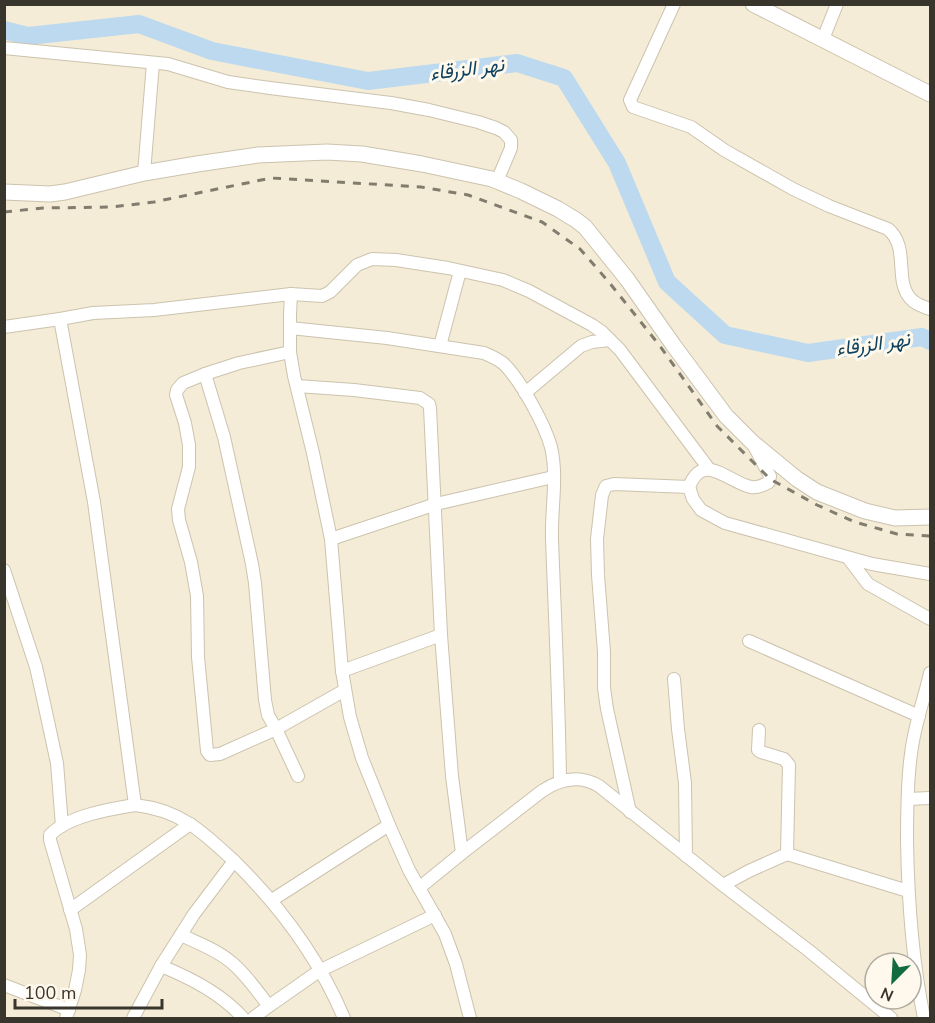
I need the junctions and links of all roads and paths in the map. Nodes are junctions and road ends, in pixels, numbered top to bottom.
1 (674, 4) edge
2 (753, 4) edge
3 (837, 4) edge
4 (824, 39) junction
5 (4, 48) edge
6 (153, 63) junction
7 (930, 94) edge
8 (144, 173) junction
9 (497, 181) junction
10 (4, 192) edge
11 (460, 271) junction
12 (291, 294) junction
13 (930, 309) edge
14 (60, 319) junction
15 (4, 327) edge
16 (290, 328) junction
17 (610, 339) junction
18 (440, 346) junction
19 (290, 352) junction
20 (205, 374) junction
21 (297, 386) junction
22 (525, 393) junction
23 (752, 442) junction
24 (709, 470) junction
25 (553, 477) junction
26 (689, 487) junction
27 (436, 504) junction
28 (930, 517) edge
29 (331, 539) junction
30 (849, 559) junction
31 (4, 570) edge
32 (930, 574) edge
33 (930, 620) edge
34 (441, 635) junction
35 (749, 641) dead end
36 (342, 671) junction
37 (930, 674) edge
38 (674, 679) dead end
39 (345, 690) junction
40 (919, 716) junction
41 (276, 729) junction
42 (759, 730) dead end
43 (298, 776) dead end
44 (560, 782) junction
45 (930, 798) edge
46 (908, 799) junction
47 (135, 805) junction
48 (630, 812) junction
49 (190, 824) junction
50 (389, 825) junction
51 (62, 826) junction
52 (462, 853) junction
53 (787, 854) junction
54 (686, 856) junction
55 (234, 861) junction
56 (723, 885) junction
57 (419, 888) junction
58 (908, 891) junction
59 (272, 900) junction
60 (70, 910) junction
61 (435, 915) junction
62 (181, 935) junction
63 (161, 966) junction
64 (319, 971) junction
65 (4, 985) edge
66 (268, 1006) junction
67 (67, 1014) edge
68 (133, 1018) edge
69 (243, 1018) edge
70 (253, 1018) edge
71 (344, 1018) edge
72 (470, 1018) edge
73 (891, 1018) edge
74 (924, 1018) edge

1 - 13 street
2 - 4 street
3 - 4 street
4 - 7 street
5 - 6 street
6 - 8 street
6 - 9 street
8 - 9 street
8 - 10 street
9 - 23 street
11 - 12 street
11 - 17 street
11 - 18 street
12 - 14 street
12 - 16 street
14 - 15 street
14 - 47 street
16 - 18 street
16 - 19 street
17 - 22 street
17 - 24 street
18 - 22 street
19 - 20 street
19 - 21 street
20 - 41 street
20 - 41 street
21 - 27 street
21 - 29 street
22 - 25 street
23 - 24 street
23 - 28 street
24 - 26 street
25 - 27 street
25 - 44 street
26 - 30 street
26 - 48 street
27 - 29 street
27 - 34 street
29 - 36 street
30 - 32 street
30 - 33 street
31 - 51 street
34 - 36 street
34 - 52 street
35 - 40 street
36 - 39 street
37 - 40 street
38 - 54 street
39 - 41 street
39 - 50 street
40 - 46 street
41 - 43 street
42 - 53 street
44 - 48 street
44 - 52 street
45 - 46 street
46 - 58 street
47 - 49 street
47 - 51 street
48 - 54 street
49 - 55 street
49 - 60 street
50 - 57 street
50 - 59 street
51 - 60 street
52 - 57 street
53 - 56 street
53 - 58 street
54 - 56 street
55 - 59 street
55 - 62 street
56 - 73 street
57 - 61 street
58 - 74 street
59 - 64 street
60 - 67 street
61 - 64 street
61 - 72 street
62 - 63 street
62 - 66 street
63 - 68 street
63 - 69 street
64 - 66 street
64 - 71 street
65 - 67 street
66 - 70 street

